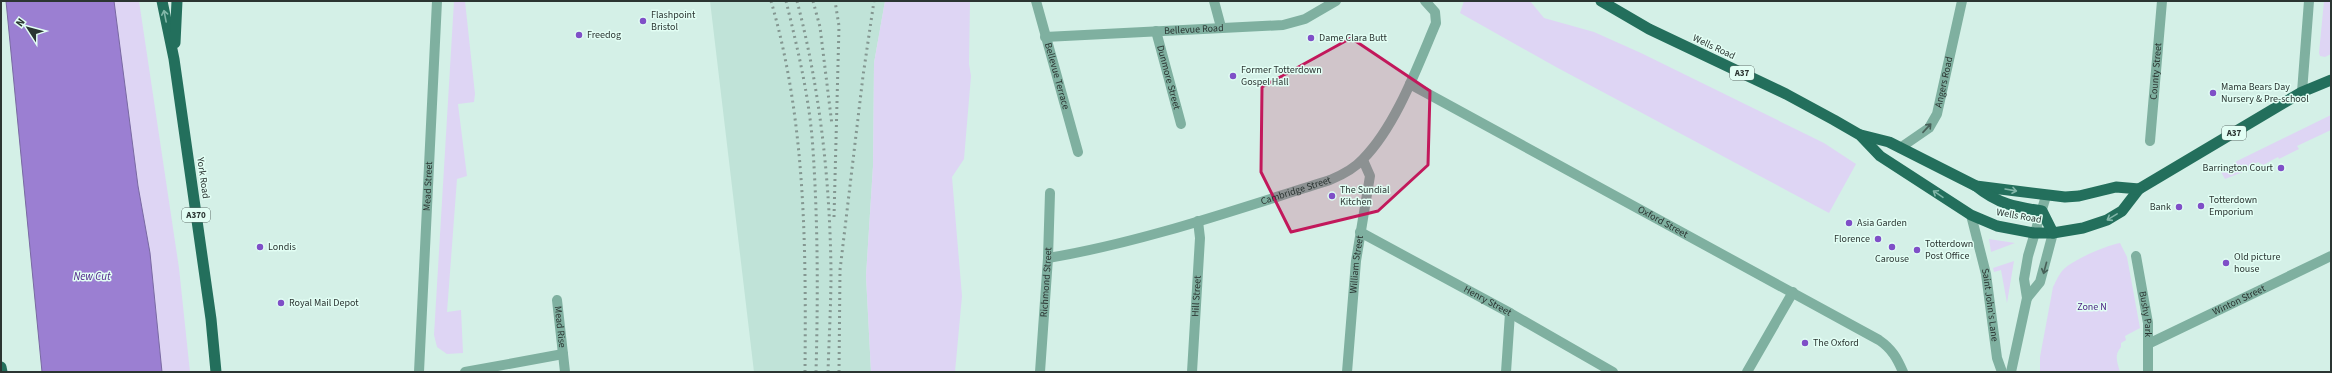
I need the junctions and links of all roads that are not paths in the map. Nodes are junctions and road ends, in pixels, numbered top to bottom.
1 (162, 1) edge
2 (177, 1) edge
3 (437, 1) edge
4 (1036, 1) edge
5 (1214, 1) edge
6 (1336, 1) edge
7 (1425, 1) edge
8 (1601, 1) edge
9 (1962, 1) edge
10 (2162, 1) edge
11 (2309, 1) edge
12 (1221, 27) junction
13 (1156, 31) junction
14 (1045, 37) junction
15 (174, 59) junction
16 (2331, 80) edge
17 (1410, 84) junction
18 (2302, 92) junction
19 (1181, 124) dead end
20 (1860, 135) junction
21 (2150, 140) dead end
22 (1900, 148) junction
23 (1078, 152) dead end
24 (1363, 160) junction
25 (1976, 186) junction
26 (2139, 189) junction
27 (1050, 193) dead end
28 (2046, 196) junction
29 (2042, 211) junction
30 (1971, 215) junction
31 (1198, 221) junction
32 (1360, 232) junction
33 (2034, 233) junction
34 (2053, 233) junction
35 (2136, 256) dead end
36 (2331, 256) edge
37 (1048, 258) junction
38 (1793, 292) junction
39 (2027, 298) junction
40 (557, 300) dead end
41 (1510, 313) junction
42 (2148, 344) junction
43 (563, 354) junction
44 (1, 367) edge
45 (2, 372) edge
46 (216, 372) edge
47 (419, 372) edge
48 (465, 372) edge
49 (565, 372) edge
50 (1040, 372) edge
51 (1192, 372) edge
52 (1347, 372) edge
53 (1506, 372) edge
54 (1613, 372) edge
55 (1747, 372) edge
56 (1903, 372) edge
57 (2002, 372) edge
58 (2011, 372) edge
59 (2148, 372) edge

15 -> 1 highway, York Road / A370
2 - 15 highway, York Road / A370
3 - 47 street, Mead Street
4 - 14 street, Bellevue Terrace
5 - 12 street
6 - 12 street, Bellevue Road
7 - 17 street, Cambridge Street
8 - 20 highway, Wells Road / A37
22 -> 9 street, Angers Road
10 - 21 street, County Street
11 - 18 street
12 - 13 street, Bellevue Road
13 - 14 street, Bellevue Road
13 - 19 street, Dunmore Street
14 - 23 street, Bellevue Terrace
15 - 46 highway, York Road / A370
16 - 18 highway, Wells Road / A37
17 - 24 street, Cambridge Street
17 - 38 street, Oxford Street
18 - 26 highway, Wells Road / A37
20 - 22 highway, Wells Road / A37
30 -> 20 highway, Wells Road / A37
22 - 25 highway, Wells Road / A37
24 - 31 street, Cambridge Street
24 - 32 street, William Street
25 -> 28 highway, Wells Road / A37
25 - 29 highway
26 - 28 highway, Wells Road / A37
26 -> 34 highway, Wells Road / A37
27 - 37 street, Richmond Street
28 - 29 street
29 - 33 street
29 - 34 highway
30 - 33 highway, Wells Road / A37
30 - 57 street, Saint John's Lane
31 - 37 street, Cambridge Street
31 - 51 street, Hill Street
32 - 41 street, Henry Street
32 - 52 street, William Street
33 - 34 highway, Wells Road / A37
33 - 39 street
34 -> 39 street
35 - 42 street, Bushy Park
36 - 42 street, Winton Street
37 - 50 street, Richmond Street
38 - 55 street
38 - 56 street, Oxford Street
39 - 58 street
40 - 43 street, Mead Rise
41 - 53 street
41 - 54 street, Henry Street
42 - 59 street, Bushy Park
43 - 48 street, Mead Rise
43 - 49 street, Mead Rise
44 - 45 highway

